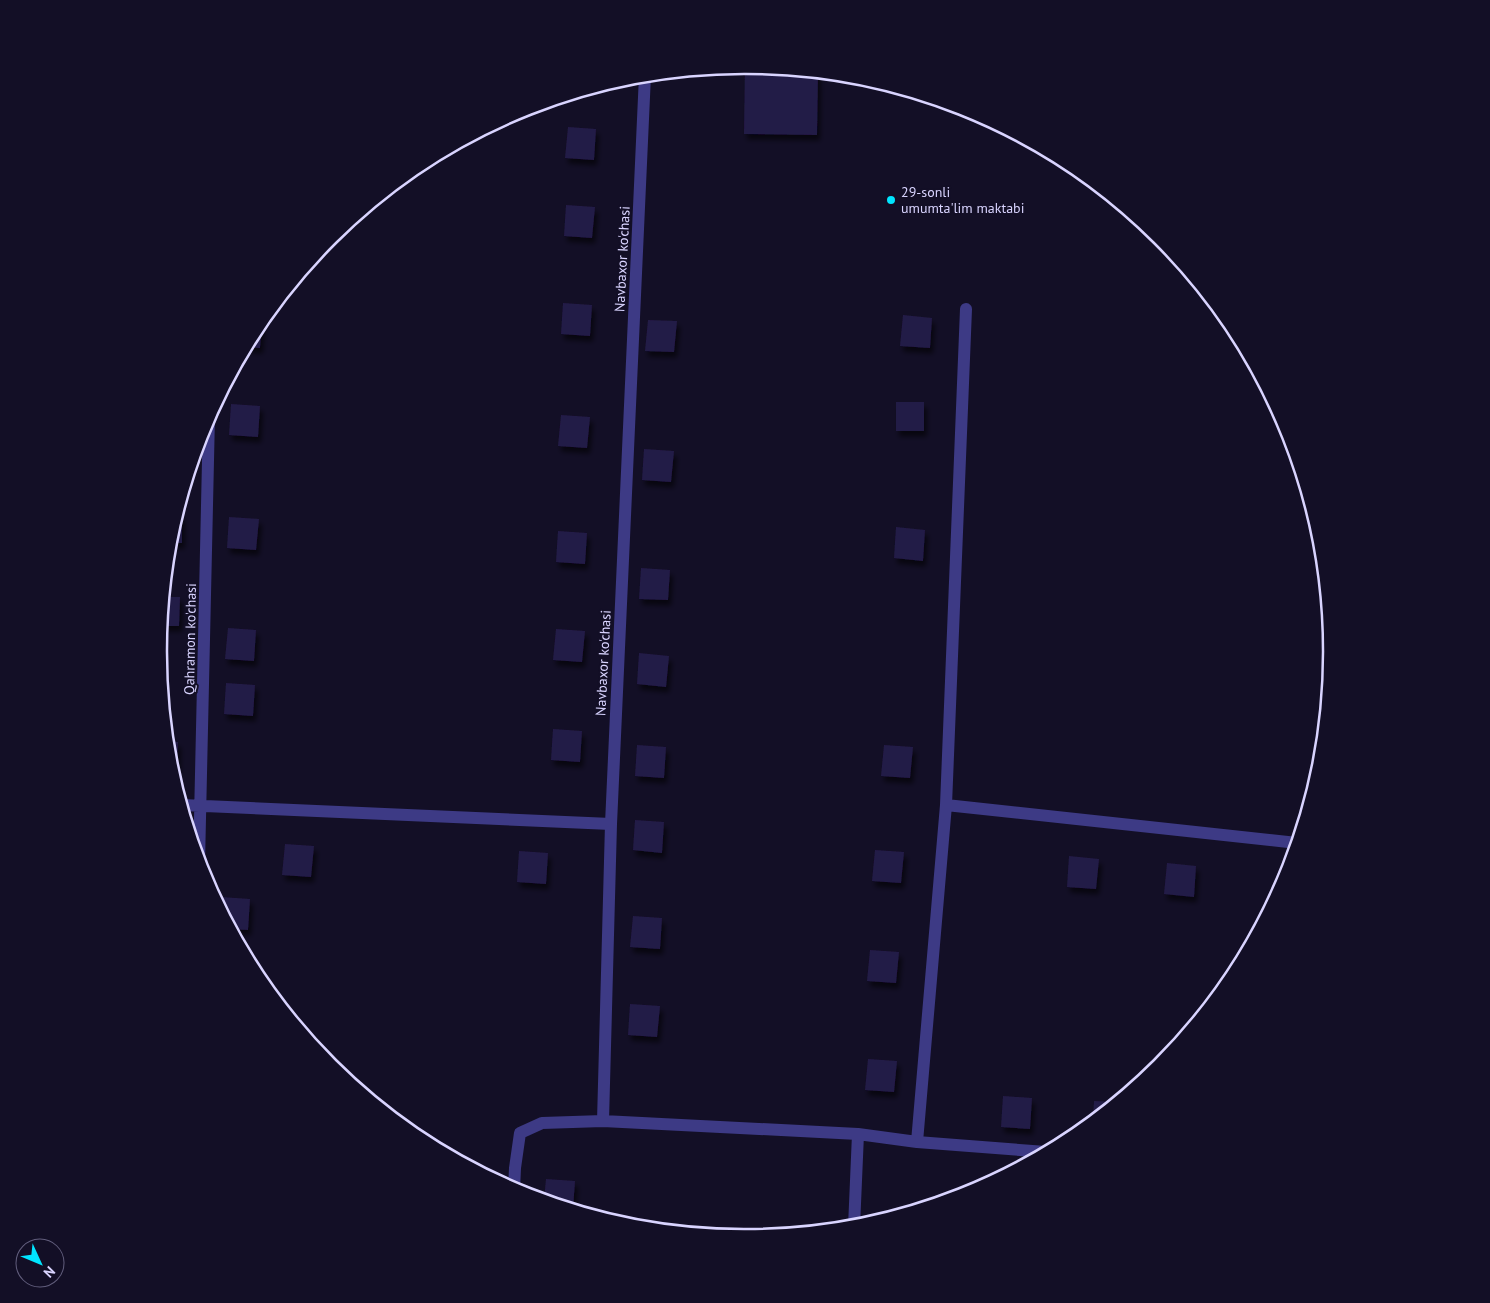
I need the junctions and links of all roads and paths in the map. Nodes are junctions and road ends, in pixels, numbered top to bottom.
1 (645, 83) edge
2 (966, 309) dead end
3 (209, 437) edge
4 (946, 805) junction
5 (188, 806) edge
6 (201, 807) junction
7 (611, 824) junction
8 (200, 842) edge
9 (1290, 842) edge
10 (603, 1122) junction
11 (858, 1134) junction
12 (917, 1142) junction
13 (1035, 1151) edge
14 (514, 1181) edge
15 (854, 1219) edge

1 - 7 street, Navbaxor ko'chasi
2 - 4 street
3 - 6 street, Qahramon ko'chasi
4 - 9 street
4 - 12 street
5 - 6 street
6 - 7 street
6 - 8 street, Qahramon ko'chasi
7 - 10 street, Navbaxor ko'chasi
10 - 11 street
10 - 14 street
11 - 12 street
11 - 15 street
12 - 13 street

